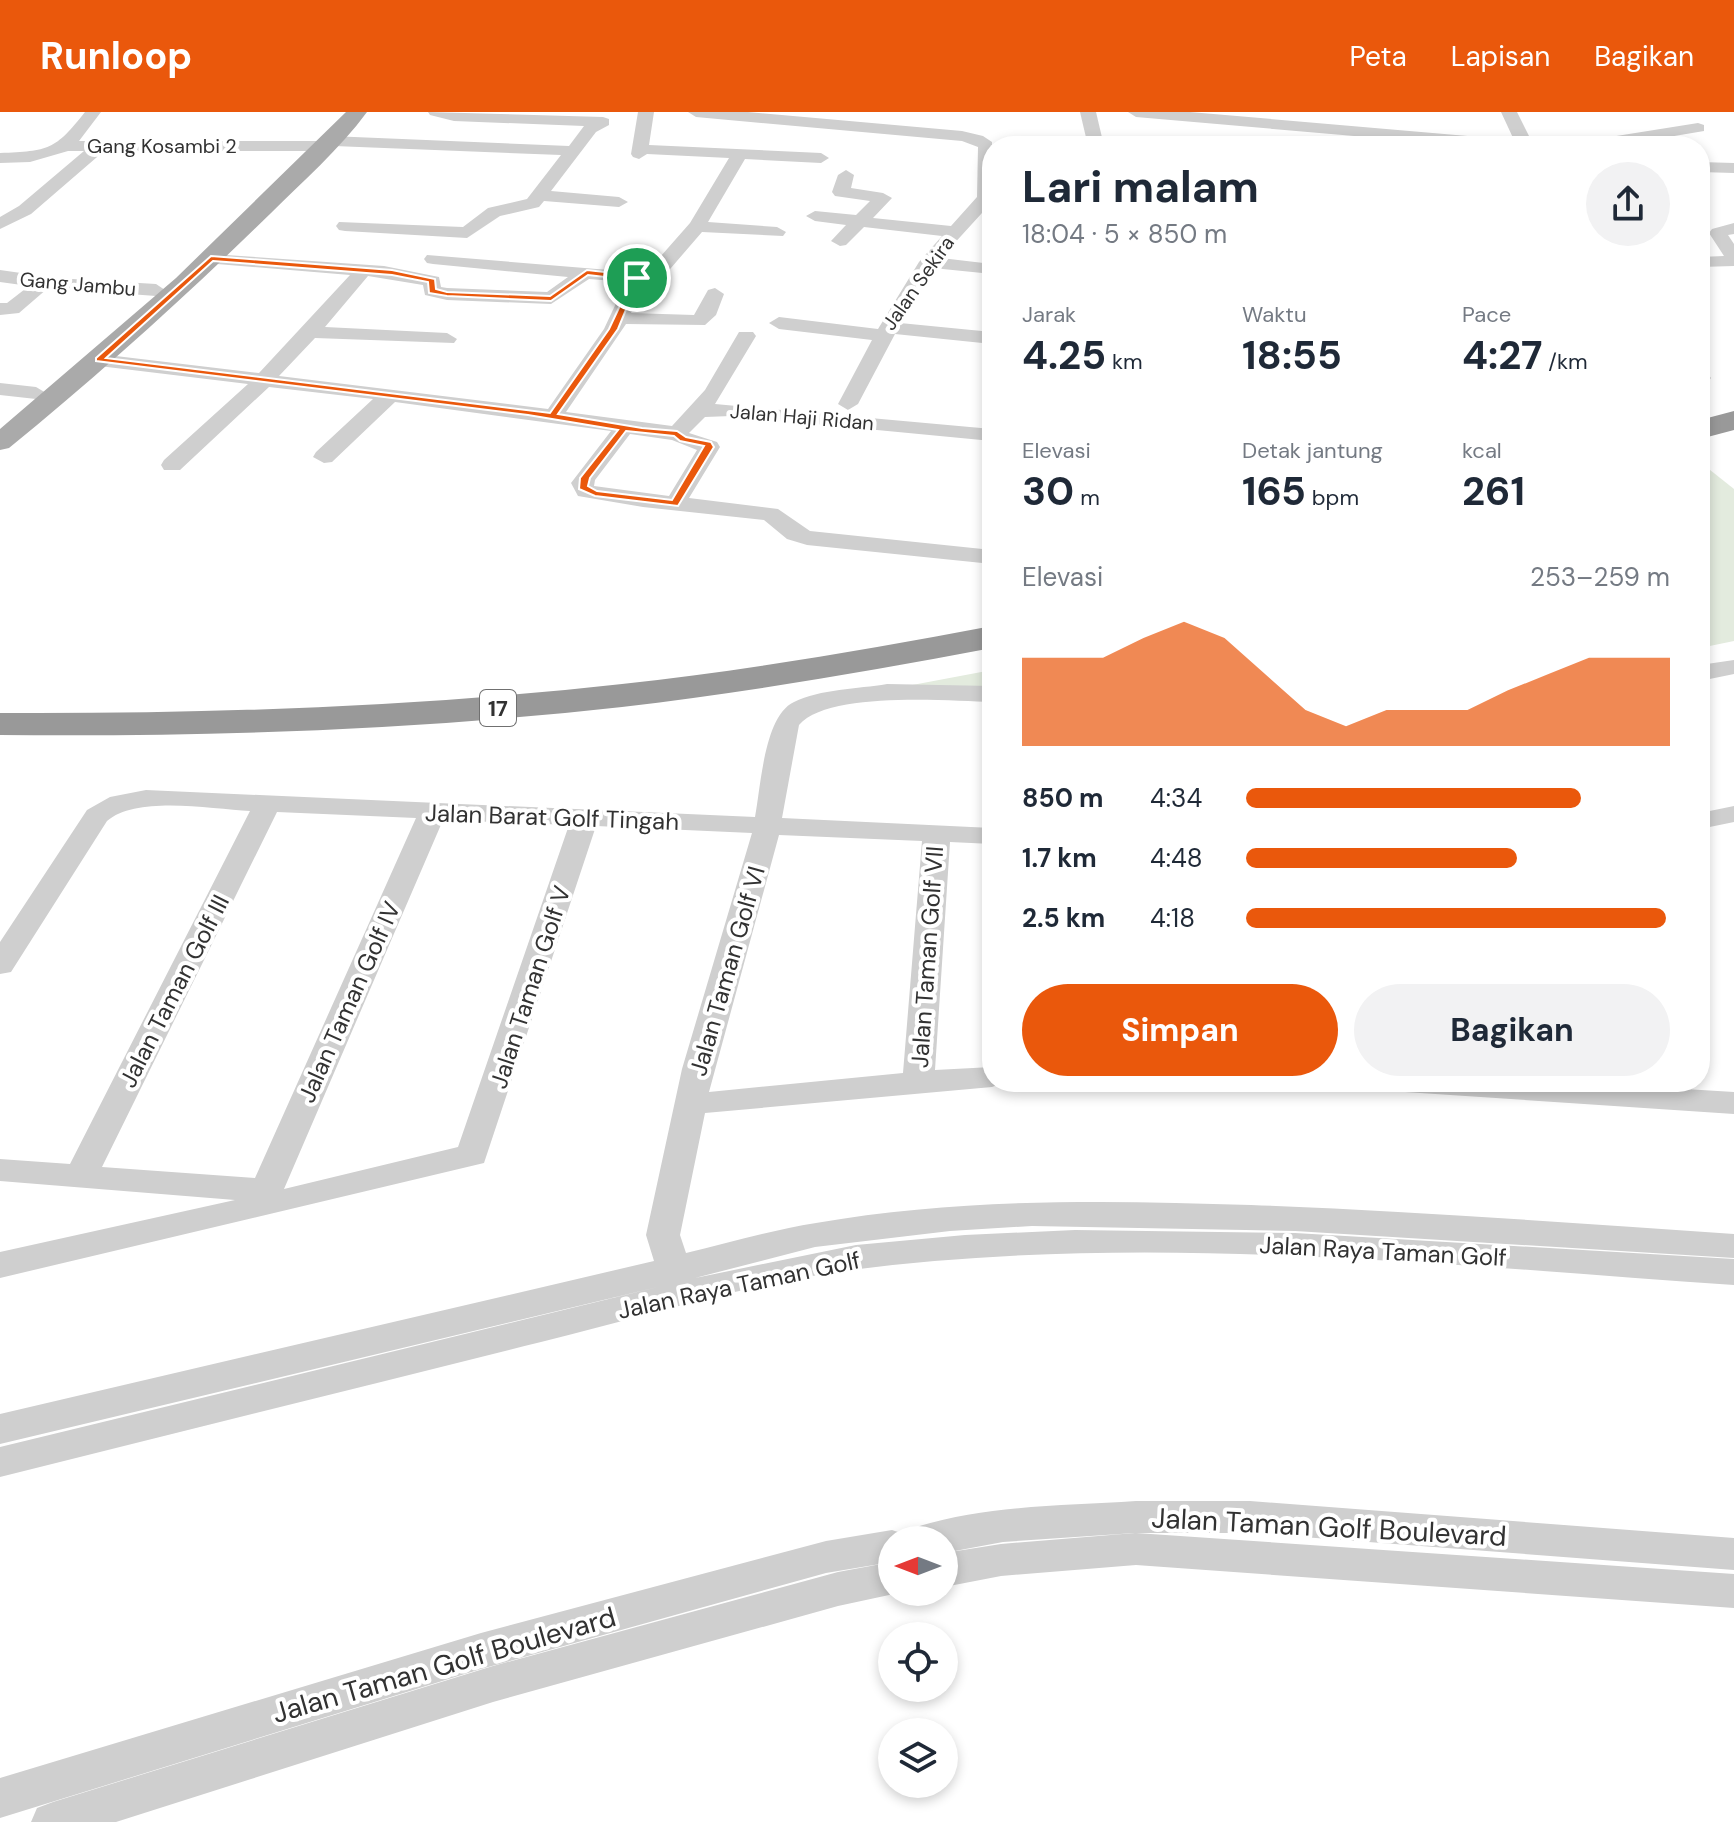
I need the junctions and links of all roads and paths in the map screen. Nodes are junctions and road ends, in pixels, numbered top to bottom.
1 (93, 112) edge
2 (338, 112) edge
3 (357, 112) edge
4 (436, 112) edge
5 (646, 112) edge
6 (696, 112) edge
7 (1088, 112) edge
8 (1136, 112) edge
9 (1532, 113) edge
10 (1510, 114) edge
11 (814, 118) edge
12 (1221, 121) edge
13 (1698, 128) dead end
14 (1094, 136) edge
15 (1403, 136) edge
16 (1520, 136) edge
17 (1648, 136) edge
18 (982, 142) edge
19 (320, 144) junction
20 (67, 146) junction
21 (100, 146) junction
22 (572, 151) junction
23 (740, 154) junction
24 (0, 158) edge
25 (821, 158) dead end
26 (1710, 167) edge
27 (1734, 168) edge
28 (846, 175) dead end
29 (538, 195) junction
30 (619, 202) dead end
31 (982, 205) edge
32 (0, 206) edge
33 (25, 210) junction
34 (815, 216) dead end
35 (862, 221) junction
36 (0, 224) edge
37 (345, 226) dead end
38 (697, 226) junction
39 (1726, 231) edge
40 (777, 232) dead end
41 (953, 232) junction
42 (463, 234) junction
43 (840, 241) dead end
44 (526, 249) dead end
45 (211, 259) junction
46 (433, 259) dead end
47 (1734, 259) edge
48 (1710, 261) edge
49 (928, 262) junction
50 (982, 268) edge
51 (364, 270) junction
52 (587, 272) junction
53 (0, 276) edge
54 (637, 278) junction
55 (43, 283) junction
56 (156, 290) junction
57 (715, 294) dead end
58 (4, 312) edge
59 (620, 318) junction
60 (982, 321) edge
61 (779, 323) dead end
62 (890, 324) junction
63 (313, 332) junction
64 (746, 336) dead end
65 (982, 337) edge
66 (447, 339) dead end
67 (99, 360) junction
68 (266, 380) junction
69 (0, 389) edge
70 (36, 393) junction
71 (389, 396) junction
72 (1734, 396) edge
73 (1710, 403) edge
74 (848, 404) dead end
75 (699, 411) junction
76 (553, 416) junction
77 (1734, 420) edge
78 (0, 422) edge
79 (1710, 427) edge
80 (624, 428) junction
81 (677, 433) junction
82 (982, 434) edge
83 (0, 442) edge
84 (324, 457) dead end
85 (172, 465) dead end
86 (675, 504) junction
87 (982, 556) edge
88 (982, 612) edge
89 (982, 639) edge
90 (1734, 648) edge
91 (1710, 652) edge
92 (1734, 667) edge
93 (1710, 671) edge
94 (0, 693) edge
95 (982, 694) edge
96 (857, 699) junction
97 (982, 710) edge
98 (0, 724) edge
99 (267, 805) junction
100 (432, 813) junction
101 (1734, 814) edge
102 (585, 818) junction
103 (1710, 819) edge
104 (766, 826) junction
105 (937, 833) junction
106 (982, 835) edge
107 (0, 965) edge
108 (982, 1078) edge
109 (918, 1081) junction
110 (1688, 1092) edge
111 (1734, 1103) edge
112 (691, 1104) junction
113 (0, 1170) edge
114 (80, 1177) junction
115 (270, 1197) junction
116 (1734, 1246) edge
117 (0, 1265) edge
118 (1734, 1272) edge
119 (677, 1281) junction
120 (0, 1429) edge
121 (0, 1462) edge
122 (958, 1534) edge
123 (878, 1548) edge
124 (1734, 1554) edge
125 (958, 1568) edge
126 (878, 1582) edge
127 (1734, 1591) edge
128 (0, 1798) edge
129 (53, 1822) edge

1 - 20 street
2 - 19 main road
3 - 19 main road
4 - 22 street
5 - 23 street
6 - 11 street, Jalan Sekira
7 - 14 street
8 - 12 street
9 - 10 street
10 - 16 street
11 - 18 street, Jalan Sekira
12 - 15 street
13 - 17 street
19 - 21 street, Gang Kosambi 2
19 - 22 street, Gang Kosambi 2
19 - 45 main road
19 - 56 main road
20 - 21 street, Gang Kosambi 2
20 - 24 street, Gang Kosambi 2
21 - 33 street
22 - 29 street
23 - 25 street
23 - 38 street
26 - 27 street
28 - 35 street
29 - 30 street
29 - 42 street
31 - 41 street, Jalan Sekira
32 - 33 street
33 - 36 street
34 - 35 street
35 - 41 street
35 - 43 street
37 - 42 street
38 - 40 street
38 - 54 street
39 - 47 street
41 - 49 street, Jalan Sekira
42 - 44 street
45 - 51 street
45 - 67 main road
46 - 52 street
47 - 48 street
49 - 50 street
49 - 62 street, Jalan Sekira
51 - 52 street
51 - 63 street
52 - 54 street
53 - 55 street, Gang Jambu
54 - 59 street
55 - 56 street, Gang Jambu
55 - 58 street
56 - 70 main road
57 - 59 street
59 - 76 street
60 - 62 street
61 - 62 street, Jalan Sekira
62 - 65 street
62 - 74 street
63 - 66 street
63 - 68 street
64 - 75 street
67 - 68 street
67 - 83 main road
68 - 71 street
68 - 85 street
69 - 70 street
70 - 78 main road
71 - 76 street
71 - 84 street
72 - 73 highway
75 - 81 street, Jalan Haji Ridan
75 - 82 street, Jalan Haji Ridan
76 - 80 street
77 - 79 highway
80 - 81 street
80 - 86 street
81 - 86 street
86 - 87 street
88 - 94 highway, 17
89 - 98 highway, 17
90 - 91 street
92 - 93 street
95 - 96 street
96 - 97 street
96 - 104 street, Jalan Taman Golf VI
99 - 100 street, Jalan Barat Golf Tingah
99 - 107 street, Jalan Barat Golf Tingah
99 - 114 street, Jalan Taman Golf III
100 - 102 street, Jalan Barat Golf Tingah
100 - 115 street, Jalan Taman Golf IV
101 - 103 street
102 - 104 street, Jalan Barat Golf Tingah
102 - 115 street, Jalan Taman Golf V
104 - 105 street, Jalan Barat Golf Tingah
104 - 112 street, Jalan Taman Golf VI
105 - 106 street, Jalan Barat Golf Tingah
105 - 109 street, Jalan Taman Golf VII
108 - 109 street
109 - 112 street
110 - 111 street
112 - 119 street, Jalan Taman Golf VI
113 - 114 street
114 - 115 street
115 - 117 street
116 - 119 street, Jalan Raya Taman Golf
118 - 119 street, Jalan Raya Taman Golf
119 - 120 street, Jalan Raya Taman Golf
119 - 121 street, Jalan Raya Taman Golf
122 - 124 street, Jalan Taman Golf Boulevard
123 - 128 street, Jalan Taman Golf Boulevard
125 - 127 street, Jalan Taman Golf Boulevard
126 - 129 street, Jalan Taman Golf Boulevard

